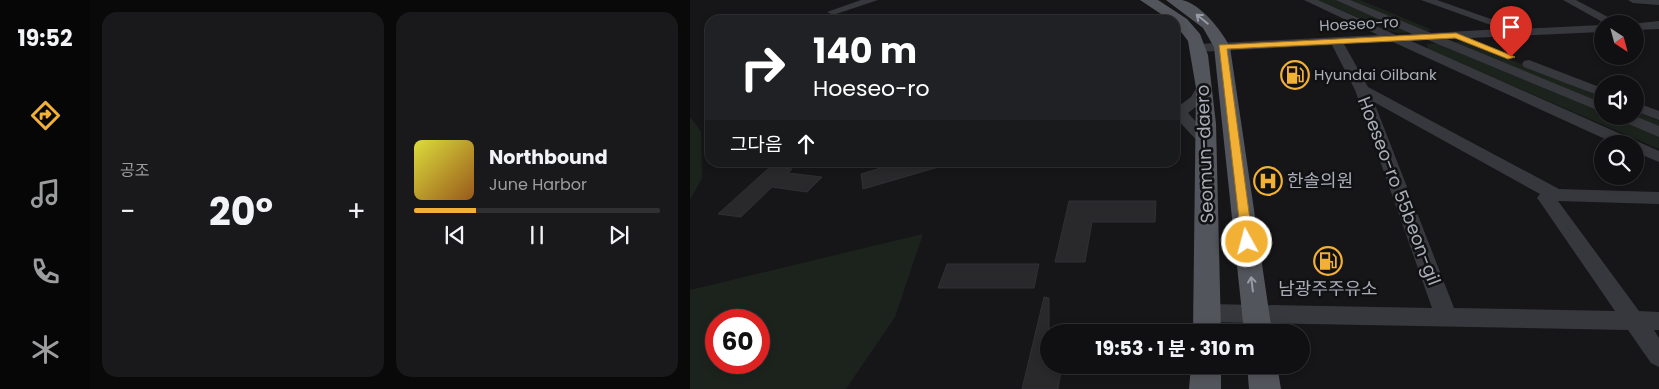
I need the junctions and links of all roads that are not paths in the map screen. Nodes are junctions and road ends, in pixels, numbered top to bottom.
1 (873, 0) edge
2 (1147, 0) edge
3 (1173, 0) edge
4 (1309, 0) edge
5 (1341, 0) edge
6 (1367, 0) edge
7 (1426, 0) edge
8 (1568, 0) edge
9 (1633, 0) edge
10 (1659, 2) edge
11 (833, 12) dead end
12 (1171, 15) edge
13 (1597, 15) edge
14 (1180, 21) edge
15 (1659, 25) edge
16 (1644, 26) edge
17 (1594, 28) edge
18 (1521, 32) junction
19 (1456, 35) junction
20 (1435, 37) junction
21 (1394, 38) junction
22 (1336, 41) junction
23 (1222, 47) junction
24 (1198, 48) junction
25 (1362, 90) junction
26 (1594, 90) edge
27 (1594, 105) edge
28 (1644, 110) edge
29 (1659, 116) edge
30 (1643, 125) edge
31 (1659, 132) edge
32 (1610, 135) edge
33 (1644, 150) edge
34 (1659, 157) edge
35 (1556, 194) junction
36 (1659, 198) edge
37 (1446, 316) junction
38 (1635, 321) junction
39 (1659, 321) edge
40 (1208, 323) edge
41 (1257, 323) edge
42 (1659, 356) edge
43 (1206, 374) edge
44 (1263, 374) edge
45 (1205, 389) edge
46 (1265, 389) edge

1 - 11 street
2 - 12 main road, Seomun-daero
23 -> 3 main road, Seomun-daero
4 - 21 street
5 - 20 street
6 - 19 street
7 - 18 street, Hoeseo-ro
8 - 13 street
9 - 10 street
14 - 24 main road, Seomun-daero
15 - 16 street
17 - 18 street, Hoeseo-ro
18 - 19 street, Hoeseo-ro
19 - 20 street, Hoeseo-ro
19 - 26 street
20 - 21 street, Hoeseo-ro
20 - 27 street
21 - 22 street, Hoeseo-ro
21 - 32 street
22 - 23 street, Hoeseo-ro
22 - 25 street, Hoeseo-ro 55beon-gil
23 - 24 street, Hoeseo-ro
41 -> 23 main road, Seomun-daero
24 - 40 main road, Seomun-daero
25 - 35 street
25 - 37 street, Hoeseo-ro 55beon-gil
28 - 29 street
30 - 31 street
33 - 34 street
35 - 36 street
35 - 38 street
37 - 38 street
37 - 41 street
38 - 39 street
38 - 42 street
40 - 41 street
43 - 45 main road
44 - 46 main road

